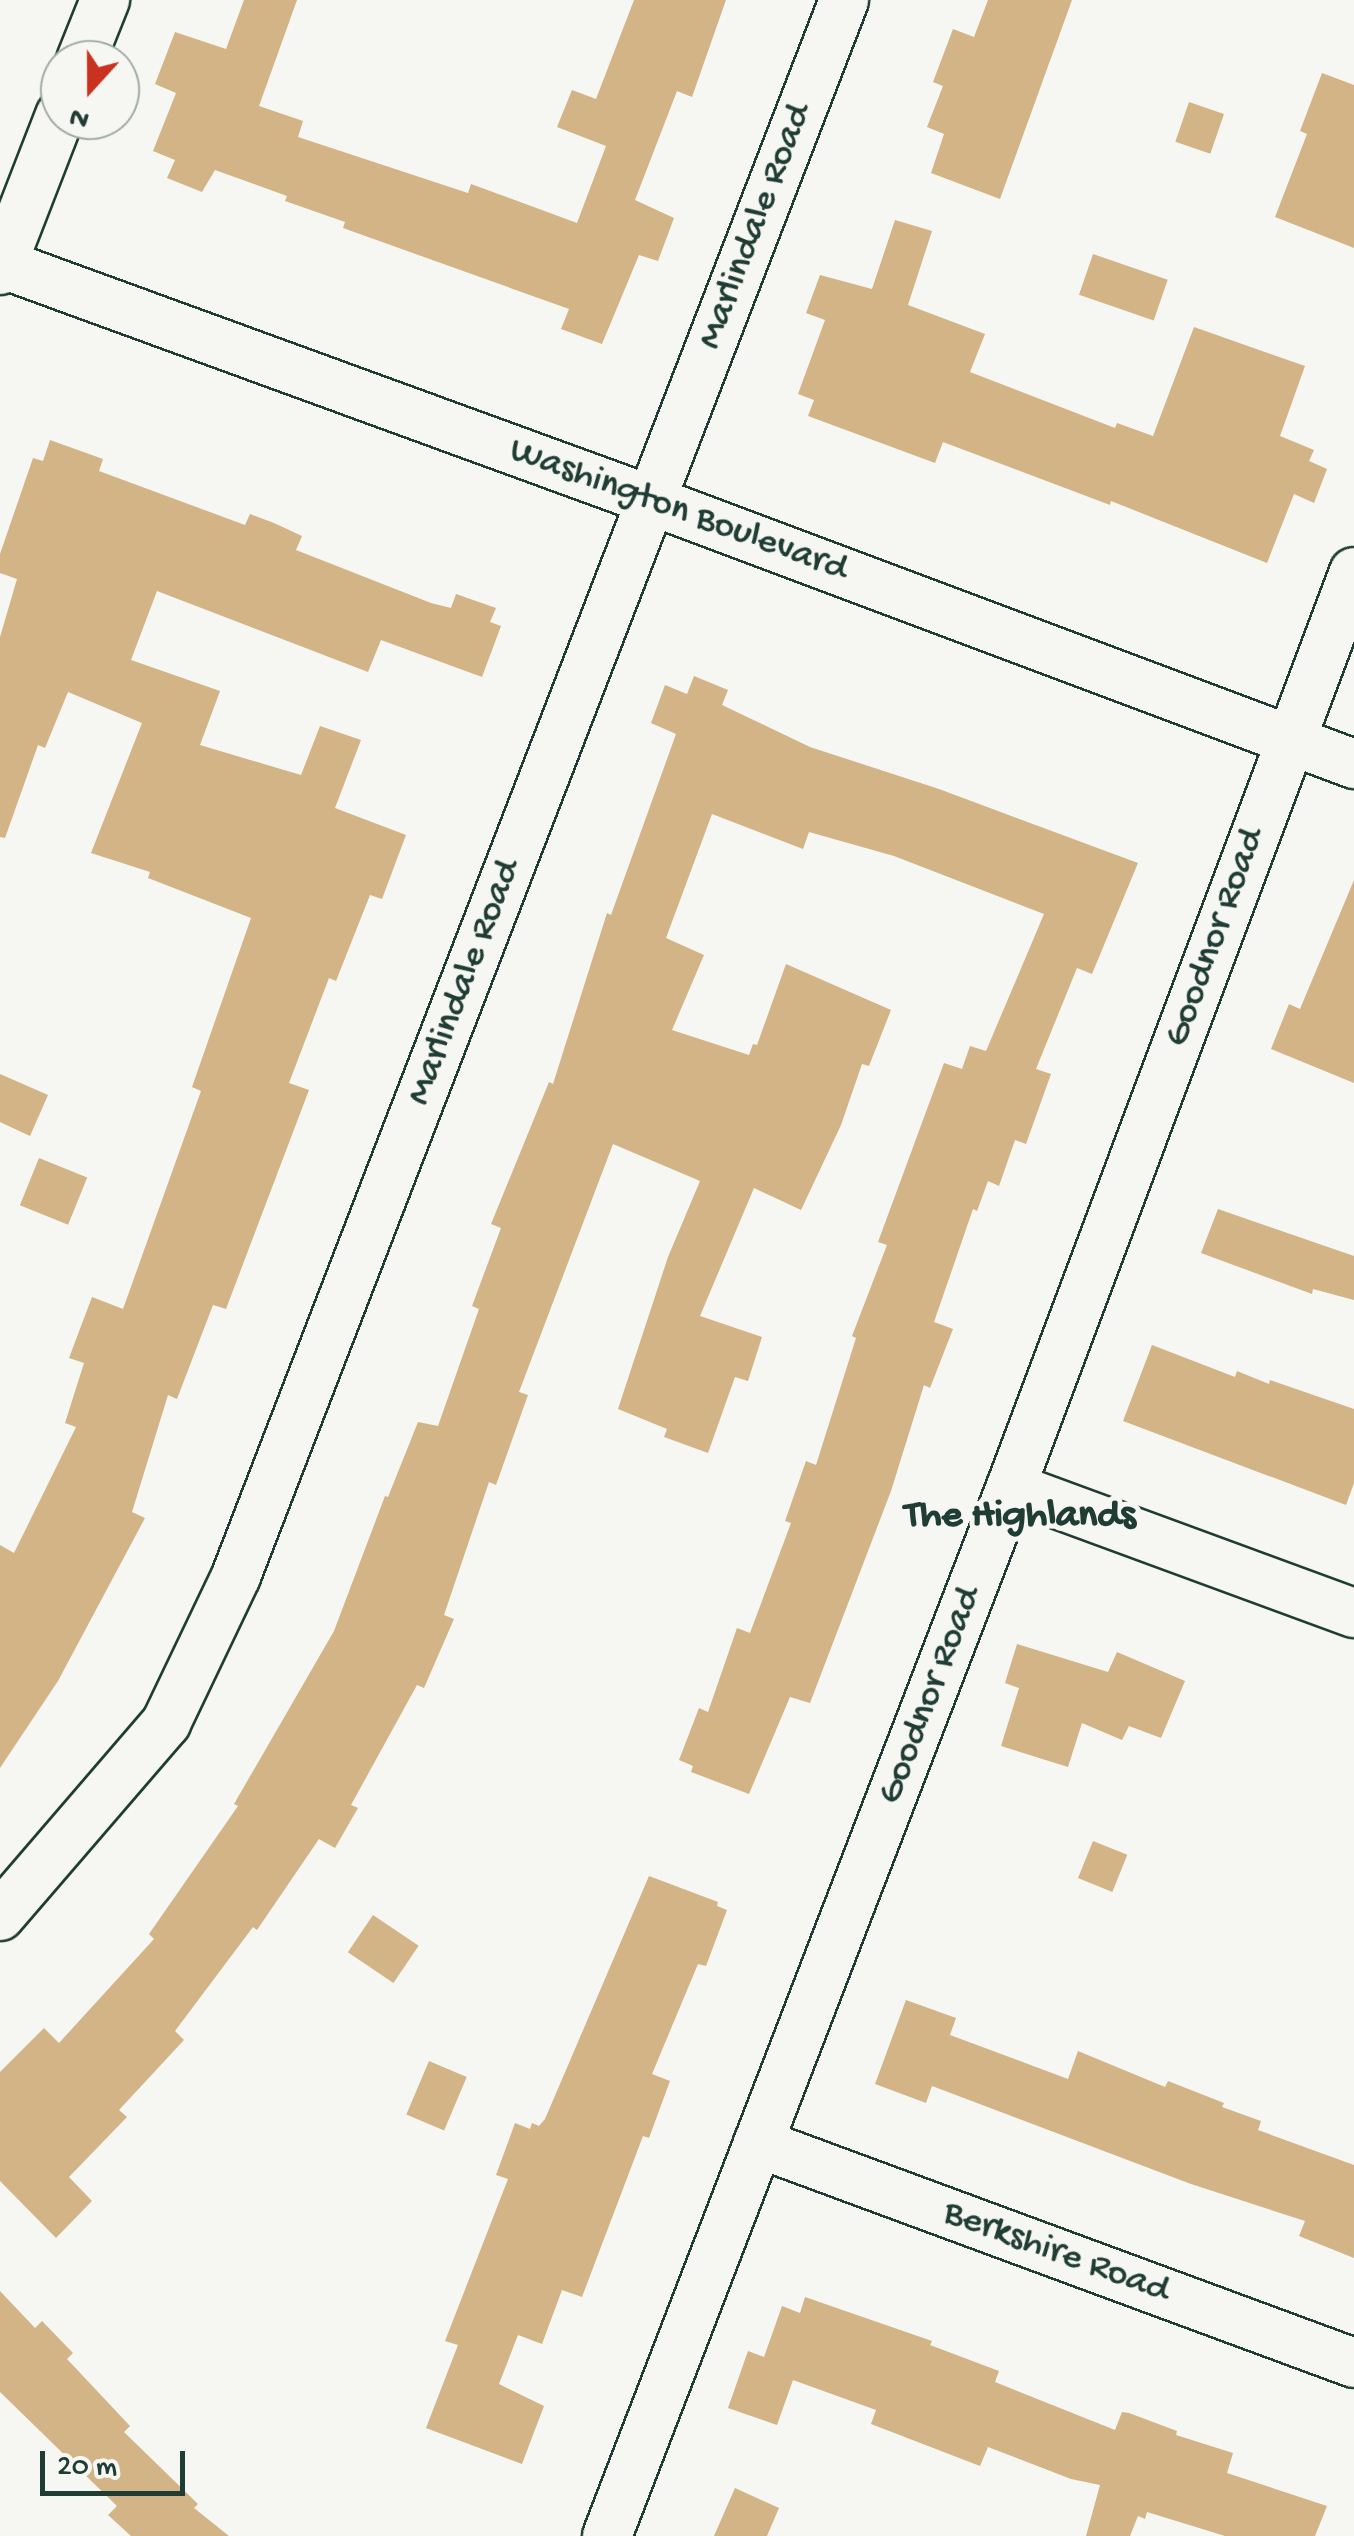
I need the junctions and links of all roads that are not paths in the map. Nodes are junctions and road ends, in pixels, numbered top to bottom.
1 (104, 0) edge
2 (844, 0) edge
3 (89, 40) edge
4 (50, 140) edge
5 (1, 266) edge
6 (650, 500) junction
7 (1354, 572) edge
8 (1290, 740) junction
9 (1354, 764) edge
10 (1011, 1487) junction
11 (1354, 1614) edge
12 (0, 1916) edge
13 (758, 2143) junction
14 (1354, 2363) edge
15 (607, 2536) edge

1 - 3 street
2 - 6 street, Marlindale Road
4 - 5 street
5 - 6 street, Washington Boulevard
6 - 8 street, Washington Boulevard
6 - 12 street, Marlindale Road
7 - 8 street, Goodnor Road
8 - 9 street, Washington Boulevard
8 - 10 street, Goodnor Road
10 - 11 street
10 - 13 street, Goodnor Road
13 - 14 street, Berkshire Road
13 - 15 street, Goodnor Road

